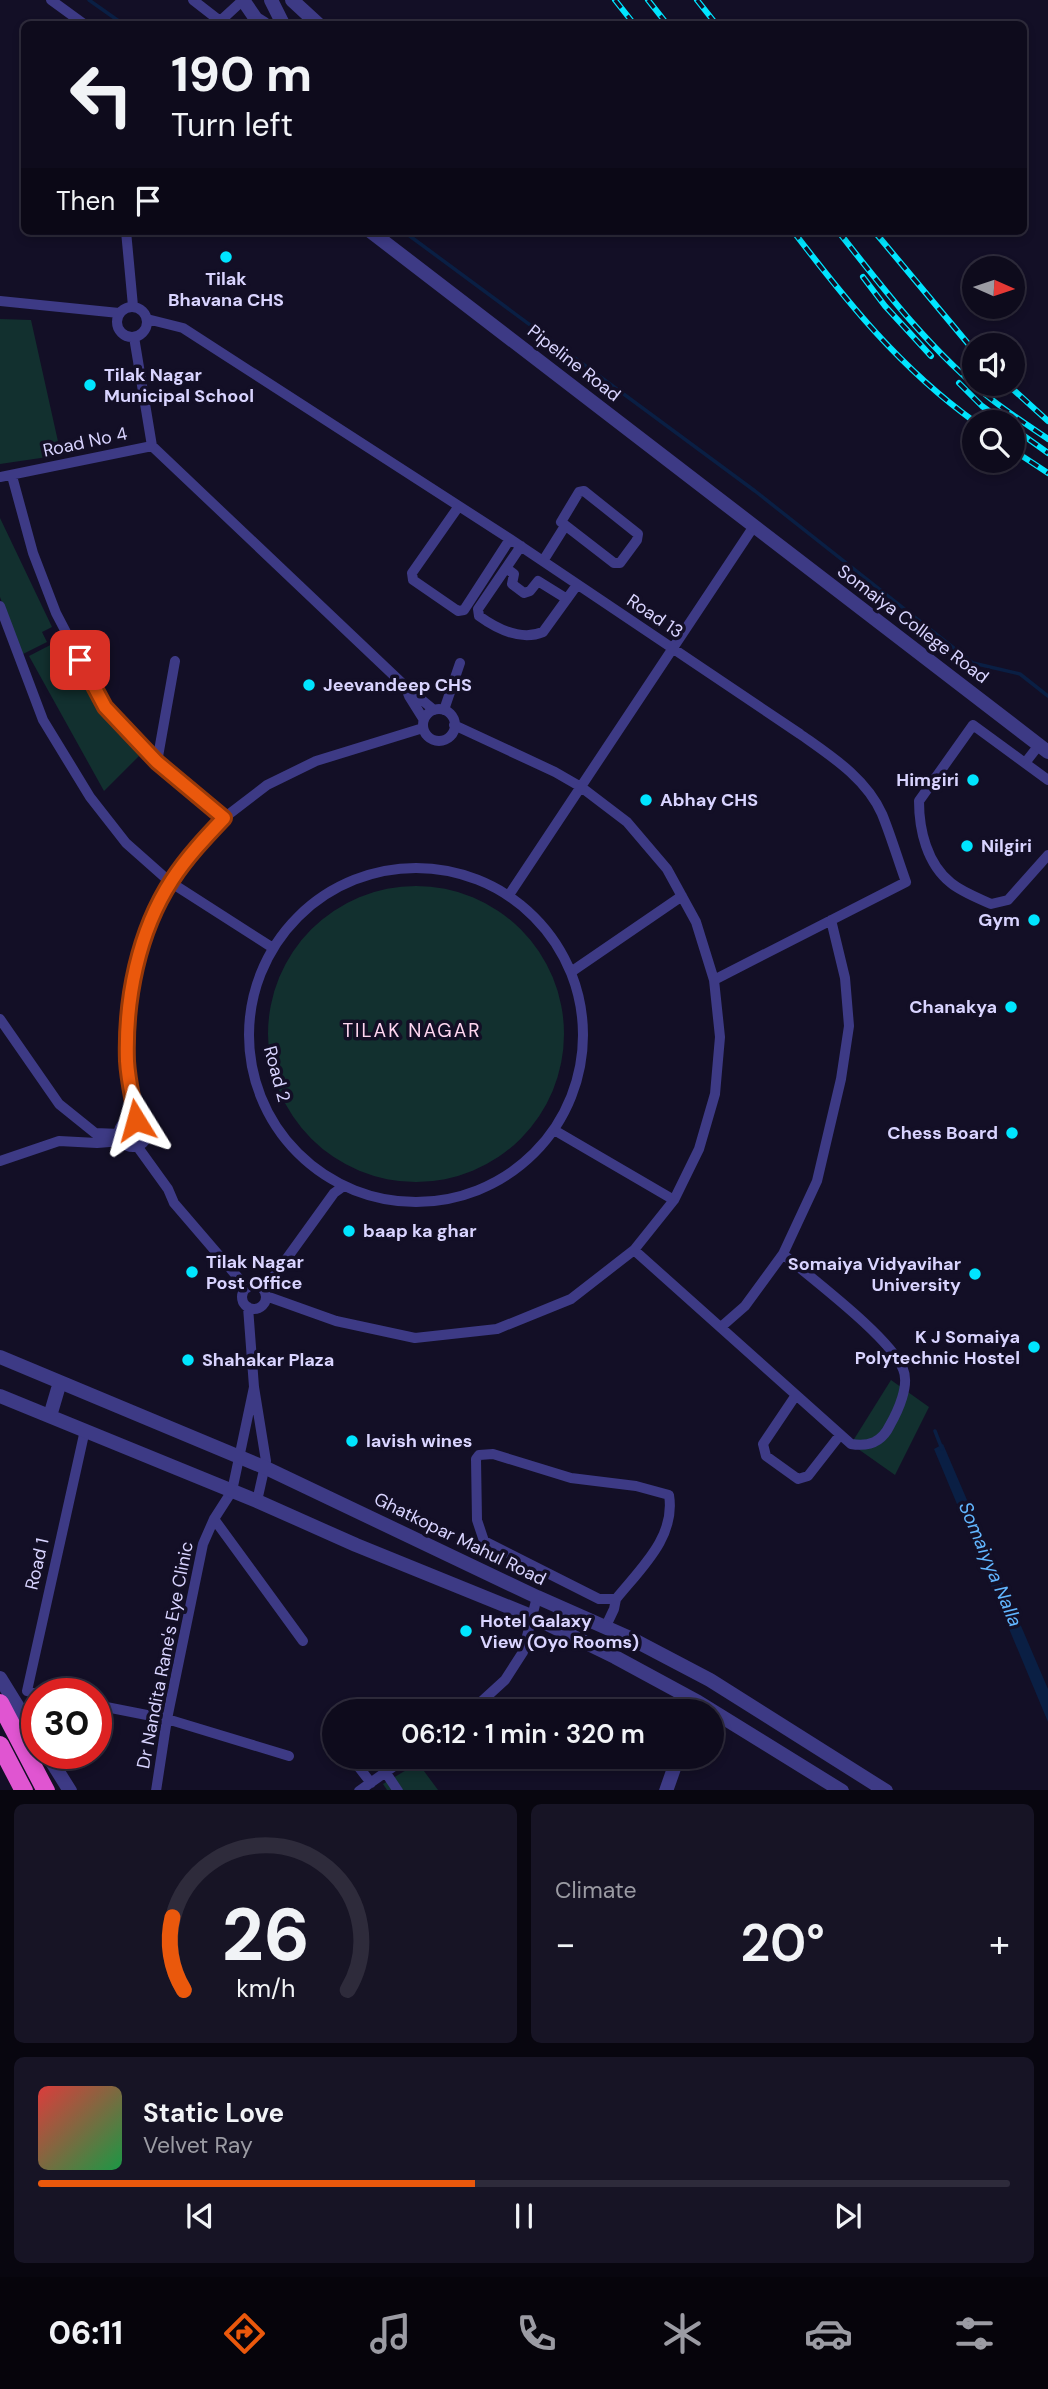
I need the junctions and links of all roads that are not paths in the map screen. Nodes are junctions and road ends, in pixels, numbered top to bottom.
1 (51, 0) edge
2 (193, 0) edge
3 (243, 0) edge
4 (271, 0) edge
5 (292, 0) edge
6 (307, 0) edge
7 (80, 21) edge
8 (217, 21) edge
9 (221, 21) edge
10 (259, 21) edge
11 (282, 21) edge
12 (315, 21) edge
13 (316, 21) edge
14 (126, 235) edge
15 (375, 235) edge
16 (0, 301) edge
17 (132, 306) junction
18 (119, 313) junction
19 (147, 319) junction
20 (134, 337) junction
21 (152, 446) junction
22 (12, 475) junction
23 (0, 477) edge
24 (458, 506) junction
25 (565, 526) junction
26 (754, 526) junction
27 (510, 539) junction
28 (521, 546) junction
29 (543, 561) junction
30 (506, 568) junction
31 (577, 585) junction
32 (567, 599) junction
33 (0, 606) edge
34 (672, 649) junction
35 (175, 660) dead end
36 (460, 663) dead end
37 (405, 686) junction
38 (988, 705) junction
39 (439, 710) junction
40 (423, 724) junction
41 (973, 724) junction
42 (454, 725) junction
43 (1044, 749) edge
44 (157, 762) junction
45 (1025, 762) junction
46 (1048, 780) edge
47 (581, 787) junction
48 (224, 818) junction
49 (1048, 855) edge
50 (170, 882) junction
51 (509, 895) junction
52 (682, 897) junction
53 (831, 920) junction
54 (273, 948) junction
55 (571, 972) junction
56 (714, 980) junction
57 (0, 1019) edge
58 (136, 1120) junction
59 (554, 1130) junction
60 (121, 1138) junction
61 (137, 1146) junction
62 (0, 1161) edge
63 (341, 1188) junction
64 (674, 1200) junction
65 (634, 1250) junction
66 (783, 1254) junction
67 (247, 1287) junction
68 (265, 1293) junction
69 (248, 1307) junction
70 (720, 1328) junction
71 (0, 1357) edge
72 (60, 1382) junction
73 (254, 1387) junction
74 (796, 1395) junction
75 (0, 1396) edge
76 (50, 1416) junction
77 (85, 1430) junction
78 (840, 1435) junction
79 (240, 1457) junction
80 (266, 1468) junction
81 (232, 1491) junction
82 (257, 1501) junction
83 (214, 1518) junction
84 (537, 1597) junction
85 (616, 1599) junction
86 (531, 1616) junction
87 (605, 1628) junction
88 (303, 1641) dead end
89 (0, 1678) edge
90 (30, 1678) edge
91 (709, 1680) junction
92 (486, 1699) edge
93 (683, 1699) edge
94 (700, 1699) edge
95 (0, 1703) edge
96 (112, 1708) edge
97 (21, 1712) edge
98 (167, 1719) junction
99 (724, 1723) edge
100 (0, 1745) edge
101 (289, 1756) dead end
102 (5, 1760) edge
103 (844, 1764) junction
104 (57, 1769) edge
105 (360, 1769) edge
106 (391, 1769) edge
107 (674, 1769) edge
108 (386, 1773) junction
109 (370, 1783) junction
110 (837, 1787) edge
111 (23, 1790) edge
112 (46, 1790) edge
113 (70, 1790) edge
114 (156, 1790) edge
115 (359, 1790) edge
116 (398, 1790) edge
117 (666, 1790) edge
118 (886, 1790) edge

1 - 7 street
2 - 8 street
3 - 9 street
3 - 10 street
4 - 11 street
5 - 12 street
6 - 13 street
14 - 17 street
15 - 26 street, Pipeline Road
16 - 18 street
17 - 18 street
17 - 19 street
18 - 20 street
19 - 20 street
19 - 24 street, Road 13
20 - 21 street, Road No 4
21 - 22 street, Road No 4
21 - 37 street
22 - 23 street, Road No 4
22 - 44 street
24 - 27 street, Road 13
24 - 27 street
25 - 25 street
25 - 29 street
26 - 34 street
26 - 38 street, Somaiya College Road
27 - 28 street, Road 13
28 - 29 street, Road 13
28 - 30 street
29 - 31 street, Road 13
30 - 32 street
30 - 32 street
31 - 32 street
31 - 34 street, Road 13
33 - 50 street
34 - 47 street
34 - 53 street, Road 13
35 - 44 street
36 - 39 street
37 - 39 street
37 - 40 street
38 - 41 street
38 - 43 street, Somaiya College Road
39 - 40 street
39 - 42 street
40 - 42 street
40 - 48 street
41 - 45 street
41 - 49 street
42 - 47 street
43 - 45 street
44 - 48 street
45 - 46 street
47 - 51 street
47 - 52 street
48 - 50 street
50 - 54 street
50 - 58 street
51 - 54 street, Road 2
51 - 55 street, Road 2
52 - 55 street
52 - 56 street
53 - 56 street, Road 13
53 - 66 street
54 - 63 street, Road 2
55 - 59 street, Road 2
56 - 64 street
57 - 60 street
58 - 60 street
58 - 61 street
59 - 63 street, Road 2
59 - 64 street
60 - 61 street
60 - 62 street
61 - 67 street
63 - 68 street
64 - 65 street
65 - 68 street
65 - 70 street
66 - 70 street
66 - 78 street
67 - 68 street
67 - 69 street
68 - 69 street
69 - 73 street
70 - 74 street
71 - 72 street, Ghatkopar Mahul Road
72 - 76 street
72 - 79 street, Ghatkopar Mahul Road
73 - 79 street
73 - 80 street
74 - 78 street
74 - 78 street
75 - 76 street
76 - 77 street
77 - 81 street
77 - 90 street, Road 1
79 - 80 street, Ghatkopar Mahul Road
79 - 81 street
80 - 82 street
80 - 84 street, Ghatkopar Mahul Road
81 - 82 street
81 - 83 street, Dr Nandita Rane's Eye Clinic
82 - 86 street
83 - 88 street
83 - 98 street, Dr Nandita Rane's Eye Clinic
84 - 86 street
84 - 87 street, Ghatkopar Mahul Road
85 - 85 street
85 - 87 street
86 - 92 street
86 - 93 street
87 - 91 street, Ghatkopar Mahul Road
89 - 97 street
91 - 94 street
91 - 103 street, Ghatkopar Mahul Road
95 - 112 highway, bridge
96 - 98 street
98 - 101 street
98 - 114 street, Dr Nandita Rane's Eye Clinic
99 - 110 street
100 - 102 highway
102 - 111 highway
103 - 110 street
103 - 118 street, Ghatkopar Mahul Road
104 - 113 street
105 - 109 street
106 - 108 street
107 - 117 street
108 - 109 street
108 - 116 street
109 - 115 street

